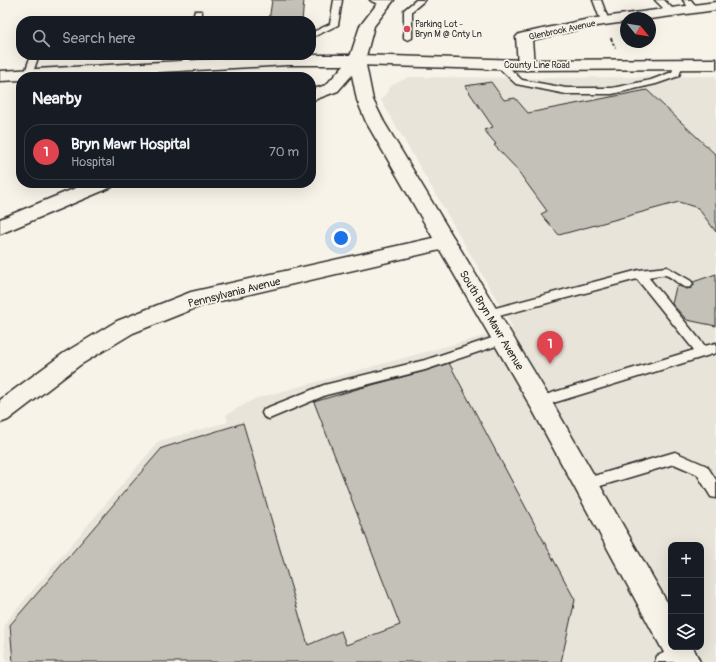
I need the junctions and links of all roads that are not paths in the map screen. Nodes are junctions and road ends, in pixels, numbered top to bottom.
1 (338, 0) edge
2 (382, 0) edge
3 (421, 0) edge
4 (597, 0) edge
5 (659, 0) edge
6 (691, 4) edge
7 (716, 6) edge
8 (672, 12) junction
9 (656, 14) edge
10 (620, 19) edge
11 (608, 21) junction
12 (316, 34) edge
13 (408, 38) dead end
14 (316, 58) edge
15 (33, 60) edge
16 (186, 60) edge
17 (357, 60) junction
18 (500, 64) junction
19 (679, 64) junction
20 (716, 64) edge
21 (526, 65) junction
22 (29, 72) edge
23 (60, 72) edge
24 (16, 75) edge
25 (0, 76) edge
26 (316, 94) edge
27 (93, 188) edge
28 (0, 227) edge
29 (446, 242) junction
30 (640, 274) junction
31 (687, 284) dead end
32 (488, 314) junction
33 (504, 339) junction
34 (716, 348) edge
35 (703, 352) junction
36 (540, 402) junction
37 (0, 413) edge
38 (270, 413) dead end
39 (587, 484) junction
40 (716, 492) edge
41 (675, 652) edge

1 - 12 lane
2 - 17 main road, South Bryn Mawr Avenue
3 - 13 lane
4 - 11 lane
5 - 8 lane
6 - 7 main road, Glenbrook Avenue
6 - 8 main road, Glenbrook Avenue
8 - 9 main road, Glenbrook Avenue
10 - 11 main road, Glenbrook Avenue
11 - 21 main road, Glenbrook Avenue
14 - 17 main road, County Line Road
15 - 22 lane
16 - 23 main road, County Line Road
17 - 18 main road, County Line Road
17 - 26 main road
17 - 29 main road, South Bryn Mawr Avenue
18 - 19 lane
18 - 21 main road, County Line Road
19 - 20 main road, County Line Road
19 - 21 main road, County Line Road
24 - 25 main road, County Line Road
27 - 28 main road
29 - 32 main road, South Bryn Mawr Avenue
29 - 37 main road, Pennsylvania Avenue
30 - 31 lane
30 - 32 lane
30 - 35 lane
32 - 33 main road, South Bryn Mawr Avenue
33 - 36 main road, South Bryn Mawr Avenue
33 - 38 lane
34 - 35 lane
35 - 36 lane
36 - 39 main road, South Bryn Mawr Avenue
39 - 40 lane
39 - 41 main road, South Bryn Mawr Avenue

